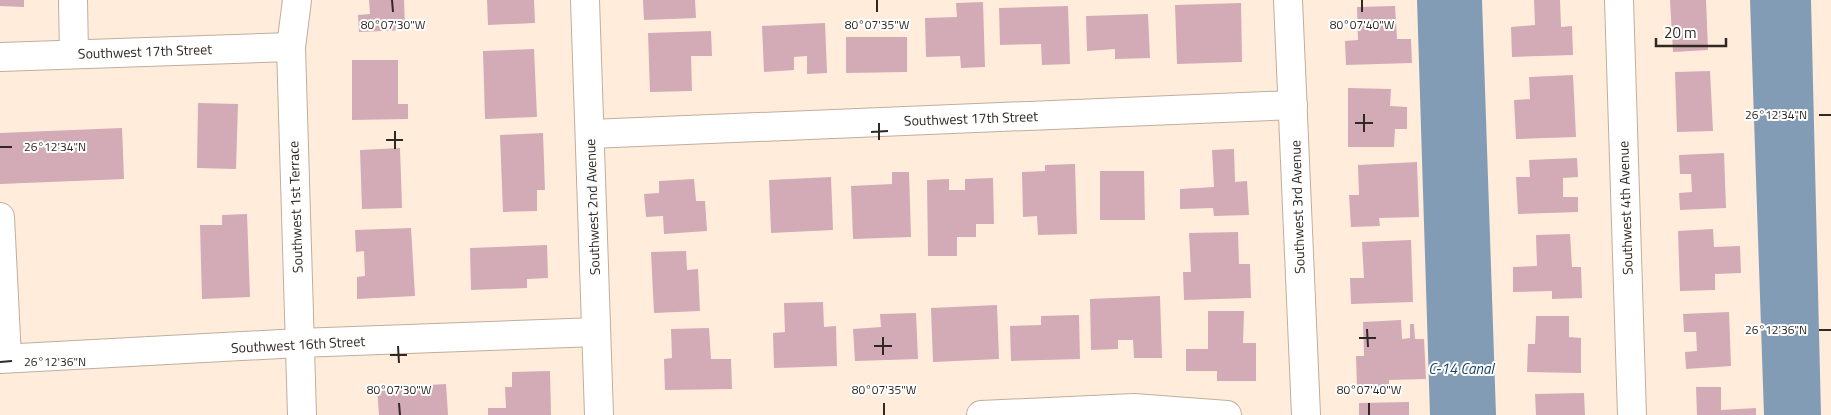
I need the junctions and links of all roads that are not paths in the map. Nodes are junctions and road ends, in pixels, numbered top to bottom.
1 (73, 0) edge
2 (297, 0) edge
3 (585, 0) edge
4 (1288, 0) edge
5 (1619, 0) edge
6 (290, 47) junction
7 (74, 54) junction
8 (0, 57) edge
9 (1293, 105) junction
10 (590, 134) junction
11 (0, 217) edge
12 (596, 332) junction
13 (299, 343) junction
14 (4, 359) edge
15 (302, 415) edge
16 (598, 415) edge
17 (981, 415) edge
18 (1227, 415) edge
19 (1306, 415) edge
20 (1632, 415) edge

1 - 7 street
2 - 6 street, Southwest 1st Terrace
3 - 10 street, Southwest 2nd Avenue
4 - 9 street, Southwest 3rd Avenue
5 - 20 street, Southwest 4th Avenue
6 - 7 street, Southwest 17th Street
6 - 13 street, Southwest 1st Terrace
7 - 8 street, Southwest 17th Street
9 - 10 street, Southwest 17th Street
9 - 19 street, Southwest 3rd Avenue
10 - 12 street, Southwest 2nd Avenue
11 - 14 street
12 - 13 street, Southwest 16th Street
12 - 16 street, Southwest 2nd Avenue
13 - 14 street, Southwest 16th Street
13 - 15 street, Southwest 1st Terrace
17 - 18 street

